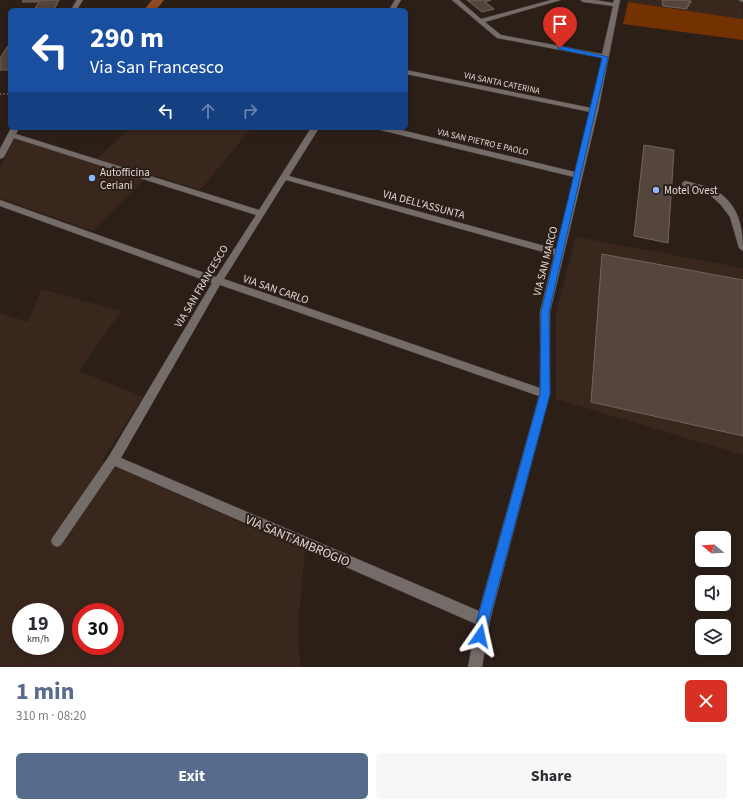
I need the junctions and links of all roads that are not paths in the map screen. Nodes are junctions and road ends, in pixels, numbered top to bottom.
1 (455, 0) edge
2 (558, 0) edge
3 (583, 0) edge
4 (617, 2) edge
5 (481, 21) junction
6 (605, 57) junction
7 (408, 72) edge
8 (594, 111) junction
9 (314, 130) edge
10 (391, 130) edge
11 (13, 132) edge
12 (1, 153) edge
13 (578, 175) junction
14 (283, 177) junction
15 (686, 184) dead end
16 (0, 203) edge
17 (260, 213) junction
18 (743, 248) edge
19 (559, 253) junction
20 (218, 281) junction
21 (545, 394) junction
22 (113, 460) junction
23 (57, 541) dead end
24 (483, 620) junction
25 (474, 667) edge

1 - 5 street
2 - 5 street
3 - 4 street
4 - 6 street, VIA SAN MARCO
5 - 6 street
6 - 8 street, VIA SAN MARCO
7 - 8 street, VIA SANTA CATERINA
8 - 13 street, VIA SAN MARCO
9 - 14 street, VIA SAN FRANCESCO
10 - 13 street, VIA SAN PIETRO E PAOLO
11 - 12 street
11 - 17 street
13 - 19 street, VIA SAN MARCO
14 - 17 street, VIA SAN FRANCESCO
14 - 19 street, VIA DELL'ASSUNTA
15 - 18 street
16 - 20 street, VIA SAN CARLO
17 - 20 street, VIA SAN FRANCESCO
19 - 21 street, VIA SAN MARCO
20 - 21 street, VIA SAN CARLO
20 - 22 street, VIA SAN FRANCESCO
21 - 24 street, VIA SAN MARCO
22 - 23 street, VIA SAN FRANCESCO
22 - 24 street, VIA SANT'AMBROGIO
24 - 25 street, VIA SAN MARCO

